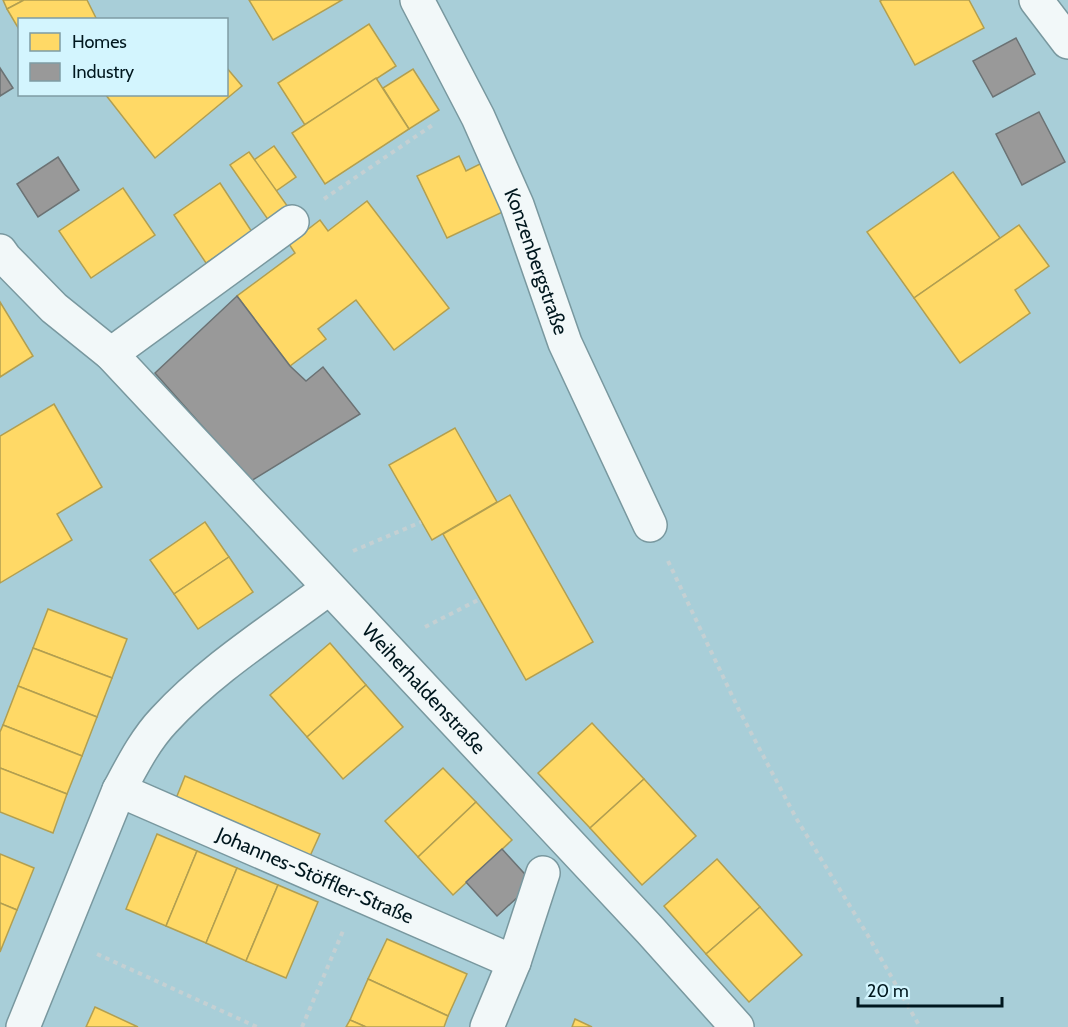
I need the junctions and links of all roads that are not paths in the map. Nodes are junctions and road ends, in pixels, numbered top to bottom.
1 (417, 0) edge
2 (1036, 0) edge
3 (1068, 42) edge
4 (292, 222) road end
5 (0, 251) edge
6 (111, 354) junction
7 (650, 525) road end
8 (329, 588) junction
9 (118, 790) junction
10 (543, 873) dead end
11 (514, 962) junction
12 (22, 1027) edge
13 (487, 1027) edge
14 (737, 1027) edge

1 - 7 street, Konzenbergstraße
2 - 3 street
4 - 6 street
5 - 6 street, Weiherhaldenstraße
6 - 8 street, Weiherhaldenstraße
8 - 9 street
8 - 14 street, Weiherhaldenstraße
9 - 11 street, Johannes-Stöffler-Straße
9 - 12 street
10 - 11 street
11 - 13 street

